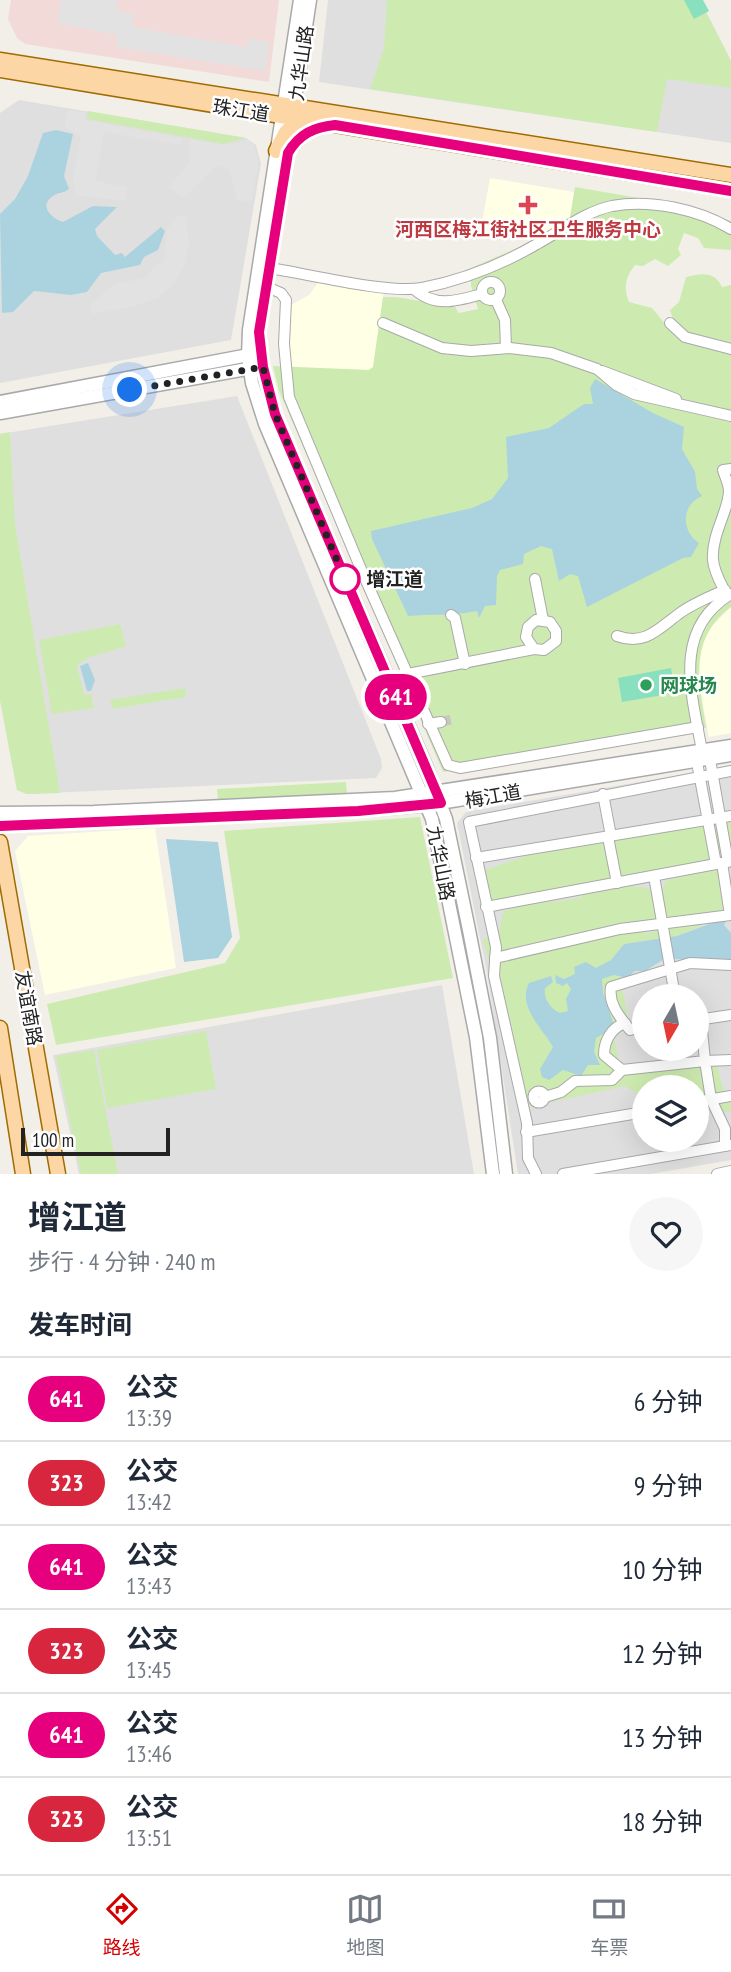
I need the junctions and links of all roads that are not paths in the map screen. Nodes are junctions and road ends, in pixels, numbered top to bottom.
1 (300, 0) edge
2 (310, 0) edge
3 (0, 60) edge
4 (0, 70) edge
5 (290, 115) junction
6 (335, 118) junction
7 (282, 152) junction
8 (731, 175) edge
9 (731, 190) edge
10 (731, 229) edge
11 (270, 268) junction
12 (483, 270) junction
13 (488, 283) junction
14 (267, 287) junction
15 (414, 289) junction
16 (482, 294) junction
17 (496, 300) junction
18 (383, 323) dead end
19 (670, 323) dead end
20 (506, 348) junction
21 (731, 349) edge
22 (255, 361) junction
23 (0, 401) edge
24 (0, 413) edge
25 (731, 415) edge
26 (731, 469) edge
27 (725, 518) edge
28 (535, 579) dead end
29 (728, 593) edge
30 (452, 615) dead end
31 (543, 620) junction
32 (617, 636) dead end
33 (534, 649) junction
34 (465, 664) junction
35 (408, 674) junction
36 (441, 722) tunnel mouth
37 (428, 724) junction
38 (698, 727) junction
39 (731, 746) edge
40 (702, 754) junction
41 (731, 755) edge
42 (731, 771) edge
43 (713, 774) junction
44 (700, 776) junction
45 (603, 794) junction
46 (432, 799) junction
47 (0, 813) edge
48 (726, 817) edge
49 (708, 820) junction
50 (0, 826) edge
51 (609, 836) junction
52 (0, 842) edge
53 (476, 858) junction
54 (724, 862) edge
55 (654, 876) junction
56 (617, 883) junction
57 (486, 907) junction
58 (731, 915) edge
59 (663, 930) junction
60 (495, 958) junction
61 (669, 964) junction
62 (731, 965) edge
63 (673, 984) edge
64 (731, 1015) edge
65 (709, 1018) edge
66 (625, 1023) junction
67 (0, 1028) edge
68 (632, 1029) edge
69 (731, 1060) edge
70 (705, 1061) joint
71 (709, 1061) edge
72 (622, 1070) junction
73 (731, 1096) edge
74 (711, 1099) junction
75 (522, 1101) junction
76 (632, 1114) edge
77 (526, 1132) junction
78 (728, 1146) edge
79 (731, 1171) edge
80 (23, 1174) edge
81 (58, 1174) edge
82 (493, 1174) edge
83 (506, 1174) edge
84 (536, 1174) edge
85 (563, 1174) edge
86 (717, 1174) edge

1 - 5 street, 九华山路
2 - 5 street, 九华山路
3 - 5 main road, 珠江道
4 - 5 main road, 珠江道
5 - 6 main road, 珠江道
5 - 7 main road
6 - 7 street
6 - 8 main road, 珠江道
6 - 9 main road, 珠江道
7 - 11 street, 九华山路
7 - 22 street, 九华山路
10 - 12 street
11 - 14 street, 九华山路
11 - 15 street
12 - 13 street
12 - 15 street
13 - 16 street
13 - 17 street
14 - 22 street, 九华山路
14 - 35 street
15 - 16 street
16 - 17 street
17 - 20 street
18 - 20 street
19 - 21 street
20 - 25 street
22 - 23 street
22 - 24 street
22 - 46 street, 九华山路
26 - 27 street
27 - 29 street
28 - 31 street
29 - 32 street
29 - 38 street
30 - 34 street
31 - 33 street
31 - 33 street
33 - 34 street
34 - 35 street
35 - 37 street
36 - 37 street
37 - 38 street
38 - 40 street
39 - 40 street, 梅江道
40 - 41 street, 梅江道
40 - 43 street
40 - 44 street
40 - 46 street, 梅江道
42 - 43 street
43 - 44 street
43 - 48 street
44 - 45 street
44 - 49 street
45 - 51 street
45 - 53 street
46 - 47 street, 梅江道
46 - 50 street, 梅江道
46 - 82 street, 九华山路
46 - 83 street, 九华山路
48 - 49 street
48 - 54 street
49 - 51 street
49 - 54 street
51 - 53 street
51 - 56 street
52 - 81 main road, 友谊南路
53 - 57 street
54 - 55 street
54 - 58 street
55 - 56 street
55 - 59 street
56 - 57 street
57 - 60 street
58 - 59 street
59 - 60 street
59 - 61 street
60 - 75 street
61 - 62 street
61 - 63 street
61 - 66 street
64 - 65 street
66 - 68 street
66 - 72 street
67 - 80 main road, 友谊南路
69 - 71 street
70 - 72 street
70 - 74 street
72 - 75 street
73 - 74 street
74 - 78 street
75 - 77 street
76 - 77 street
77 - 84 street
78 - 85 street
79 - 86 street

